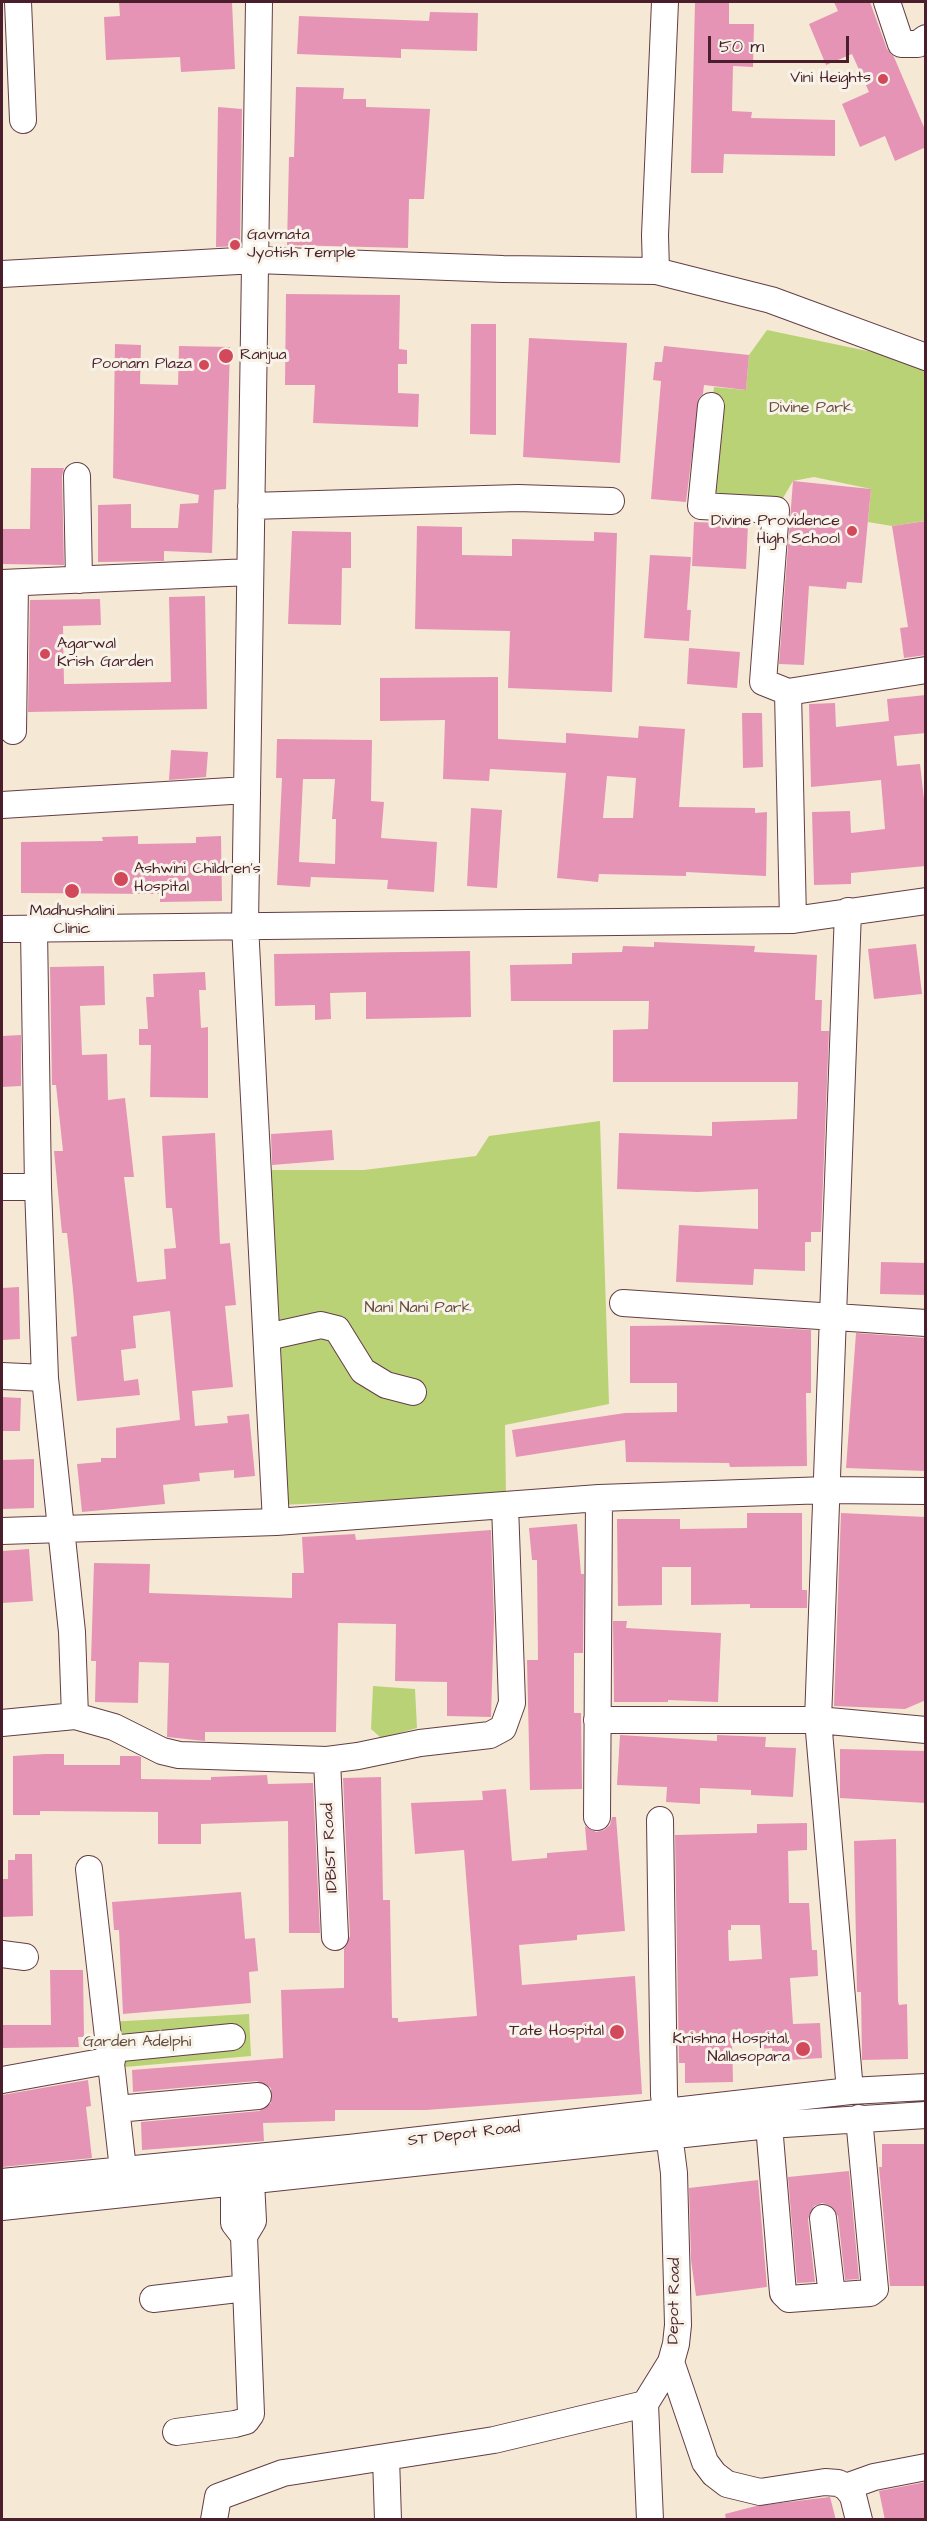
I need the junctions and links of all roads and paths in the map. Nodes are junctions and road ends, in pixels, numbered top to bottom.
1 (18, 2) edge
2 (259, 2) edge
3 (665, 2) edge
4 (887, 2) edge
5 (926, 38) edge
6 (23, 120) dead end
7 (256, 260) junction
8 (656, 271) junction
9 (2, 274) edge
10 (926, 357) edge
11 (711, 406) dead end
12 (77, 476) dead end
13 (611, 501) dead end
14 (251, 506) junction
15 (250, 572) junction
16 (79, 580) junction
17 (8, 583) edge
18 (926, 670) edge
19 (788, 692) junction
20 (13, 731) dead end
21 (247, 790) junction
22 (2, 805) edge
23 (926, 901) edge
24 (848, 911) junction
25 (793, 920) junction
26 (245, 926) junction
27 (2, 928) edge
28 (34, 930) junction
29 (2, 1186) edge
30 (38, 1187) junction
31 (623, 1303) dead end
32 (833, 1317) junction
33 (926, 1323) edge
34 (267, 1337) junction
35 (2, 1376) edge
36 (45, 1378) junction
37 (412, 1392) dead end
38 (827, 1490) junction
39 (926, 1491) edge
40 (599, 1498) junction
41 (505, 1505) junction
42 (276, 1522) junction
43 (60, 1530) junction
44 (2, 1531) edge
45 (75, 1716) junction
46 (597, 1719) junction
47 (818, 1720) junction
48 (2, 1723) edge
49 (926, 1730) edge
50 (327, 1760) junction
51 (597, 1817) dead end
52 (660, 1820) dead end
53 (89, 1869) dead end
54 (335, 1937) dead end
55 (232, 2037) dead end
56 (112, 2055) junction
57 (2, 2080) edge
58 (926, 2087) edge
59 (850, 2091) junction
60 (258, 2096) dead end
61 (117, 2109) junction
62 (666, 2114) junction
63 (926, 2115) edge
64 (859, 2118) junction
65 (769, 2125) junction
66 (350, 2160) junction
67 (125, 2181) junction
68 (2, 2182) edge
69 (243, 2182) junction
70 (2, 2207) edge
71 (823, 2218) dead end
72 (246, 2288) junction
73 (831, 2296) junction
74 (153, 2300) dead end
75 (671, 2362) junction
76 (645, 2404) junction
77 (176, 2432) dead end
78 (386, 2457) junction
79 (926, 2467) edge
80 (846, 2487) junction
81 (214, 2520) edge
82 (388, 2520) edge
83 (650, 2520) edge
84 (859, 2520) edge

1 - 6 street
2 - 7 street
3 - 8 street
4 - 5 street
7 - 8 street
7 - 9 street
7 - 14 street
8 - 10 street
11 - 19 street
12 - 16 street
13 - 14 street
14 - 15 street
15 - 16 street
15 - 21 street
16 - 17 street
17 - 20 street
18 - 19 street
19 - 25 street
21 - 22 street
21 - 26 street
23 - 24 street
24 - 25 street
24 - 32 street
25 - 26 street
26 - 28 street
26 - 34 street
27 - 28 street
28 - 30 street
29 - 30 street
30 - 36 street
31 - 32 street
32 - 33 street
32 - 38 street
34 - 37 street
34 - 42 street
35 - 36 street
36 - 43 street
38 - 39 street
38 - 40 street
38 - 47 street
40 - 41 street
40 - 46 street
41 - 42 street
41 - 50 street
42 - 43 street
43 - 44 street
43 - 45 street
45 - 48 street
45 - 50 street
46 - 47 street
46 - 51 street
47 - 49 street
47 - 59 street
50 - 54 street, IDBIST Road
52 - 62 street, Depot Road
53 - 56 street
55 - 56 street
56 - 57 street
56 - 61 street
58 - 59 street, ST Depot Road
59 - 62 street, ST Depot Road
60 - 61 street
61 - 67 street
62 - 65 street, ST Depot Road
62 - 66 street, ST Depot Road
62 - 75 street, Depot Road
63 - 64 street, ST Depot Road
64 - 65 street, ST Depot Road
64 - 73 street
65 - 73 street
66 - 67 street, ST Depot Road
66 - 69 street, ST Depot Road
67 - 68 street, ST Depot Road
67 - 69 street, ST Depot Road
67 - 70 street, ST Depot Road
69 - 72 street
71 - 73 street
72 - 74 street
72 - 77 street
75 - 76 street, Depot Road
75 - 80 street
76 - 78 street
76 - 83 street
78 - 81 street
78 - 82 street
79 - 80 street
80 - 84 street

